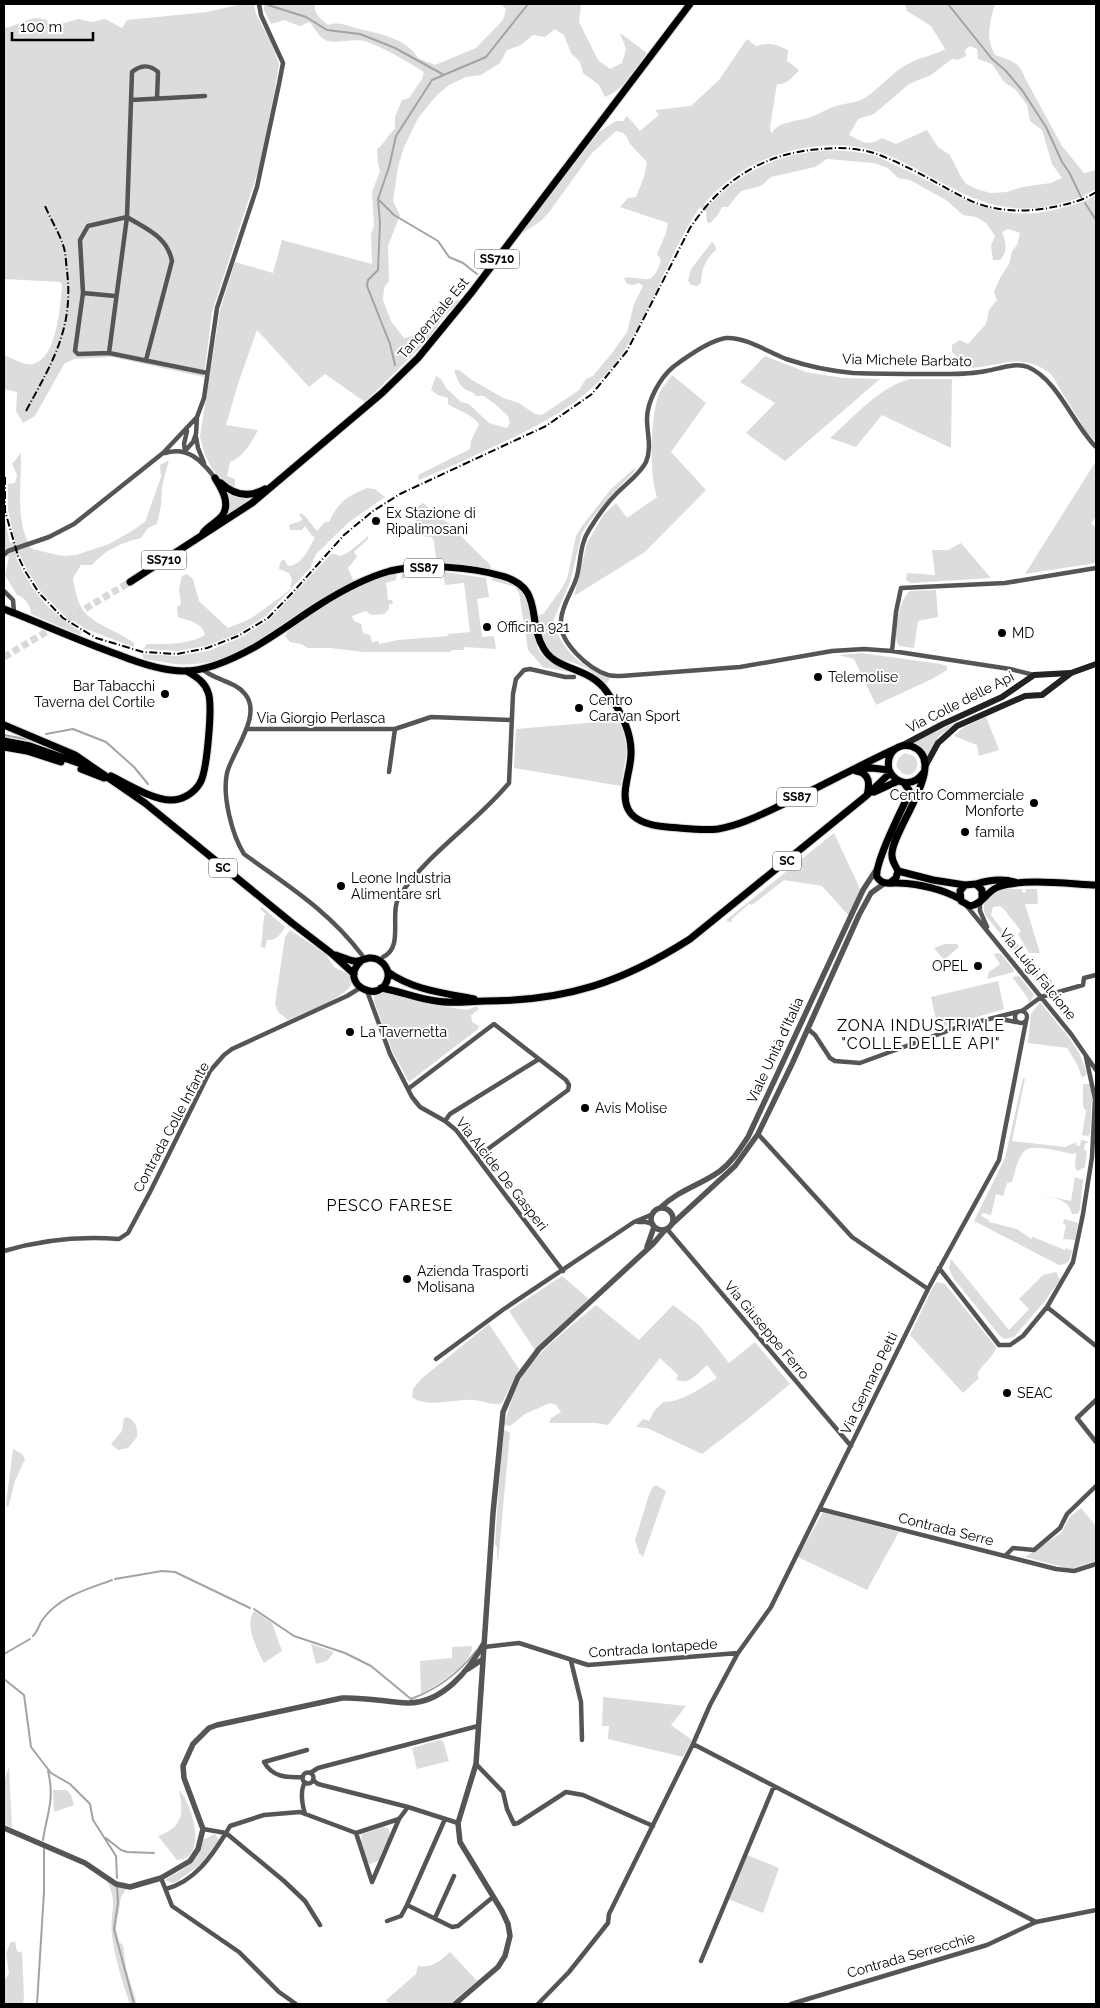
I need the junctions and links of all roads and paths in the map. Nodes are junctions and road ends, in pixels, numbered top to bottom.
1 (259, 4) edge
2 (690, 4) edge
3 (205, 96) dead end
4 (157, 99) junction
5 (131, 100) junction
6 (127, 217) junction
7 (83, 294) junction
8 (115, 296) junction
9 (109, 353) junction
10 (146, 360) junction
11 (207, 374) junction
12 (198, 417) junction
13 (188, 428) junction
14 (196, 434) junction
15 (1096, 448) edge
16 (185, 452) junction
17 (164, 453) junction
18 (204, 464) junction
19 (216, 478) junction
20 (273, 486) junction
21 (198, 538) junction
22 (4, 555) edge
23 (1096, 568) edge
24 (130, 582) tunnel mouth
25 (4, 591) edge
26 (4, 609) edge
27 (14, 612) junction
28 (892, 651) junction
29 (1096, 664) edge
30 (202, 669) junction
31 (187, 671) junction
32 (1071, 673) junction
33 (1034, 675) junction
34 (1042, 675) junction
35 (574, 677) dead end
36 (1028, 680) junction
37 (1048, 689) junction
38 (1034, 694) junction
39 (512, 720) junction
40 (4, 725) edge
41 (247, 728) junction
42 (395, 730) junction
43 (4, 741) edge
44 (900, 746) junction
45 (4, 747) edge
46 (925, 768) junction
47 (100, 771) junction
48 (853, 771) junction
49 (389, 772) dead end
50 (889, 772) junction
51 (901, 782) junction
52 (115, 783) junction
53 (866, 796) junction
54 (892, 863) junction
55 (877, 868) junction
56 (898, 871) junction
57 (888, 883) junction
58 (1018, 883) junction
59 (976, 884) junction
60 (965, 885) junction
61 (1096, 885) edge
62 (960, 899) junction
63 (981, 900) junction
64 (966, 905) junction
65 (988, 930) junction
66 (331, 953) junction
67 (383, 957) dead end
68 (362, 958) junction
69 (388, 972) junction
70 (354, 974) junction
71 (1096, 975) edge
72 (360, 988) junction
73 (381, 988) junction
74 (367, 991) junction
75 (1041, 997) junction
76 (484, 1001) junction
77 (1032, 1005) junction
78 (1019, 1012) junction
79 (992, 1018) junction
80 (1027, 1019) junction
81 (1017, 1022) junction
82 (808, 1028) junction
83 (1023, 1036) junction
84 (1086, 1057) junction
85 (539, 1059) junction
86 (1096, 1070) edge
87 (1096, 1081) edge
88 (1093, 1087) junction
89 (408, 1089) junction
90 (445, 1121) junction
91 (1095, 1132) edge
92 (758, 1134) junction
93 (1096, 1149) edge
94 (477, 1157) junction
95 (1092, 1157) junction
96 (660, 1208) junction
97 (653, 1214) junction
98 (634, 1222) junction
99 (672, 1224) junction
100 (654, 1226) junction
101 (666, 1229) junction
102 (4, 1251) edge
103 (645, 1251) junction
104 (939, 1268) junction
105 (563, 1271) junction
106 (928, 1289) junction
107 (1047, 1307) junction
108 (1096, 1346) edge
109 (436, 1359) dead end
110 (1096, 1400) edge
111 (1096, 1440) edge
112 (851, 1446) junction
113 (1096, 1486) edge
114 (820, 1509) junction
115 (1006, 1556) junction
116 (1096, 1564) edge
117 (485, 1644) junction
118 (738, 1653) junction
119 (475, 1658) junction
120 (483, 1659) junction
121 (572, 1661) junction
122 (472, 1667) junction
123 (465, 1672) junction
124 (483, 1672) junction
125 (478, 1726) junction
126 (582, 1740) dead end
127 (693, 1744) junction
128 (307, 1750) dead end
129 (476, 1764) junction
130 (310, 1773) junction
131 (304, 1780) junction
132 (313, 1780) junction
133 (774, 1786) junction
134 (408, 1807) junction
135 (305, 1814) junction
136 (446, 1819) junction
137 (400, 1820) junction
138 (458, 1823) junction
139 (653, 1826) junction
140 (4, 1828) edge
141 (203, 1829) junction
142 (226, 1833) junction
143 (356, 1833) junction
144 (454, 1876) dead end
145 (161, 1878) junction
146 (166, 1889) junction
147 (493, 1897) junction
148 (407, 1904) junction
149 (1096, 1910) edge
150 (435, 1918) junction
151 (388, 1921) dead end
152 (1036, 1922) junction
153 (320, 1925) dead end
154 (701, 1961) dead end
155 (296, 2004) edge
156 (455, 2004) edge
157 (538, 2004) edge
158 (791, 2004) edge

1 - 11 street
2 - 20 main road, Tangenziale Est / SS710
3 - 4 street
4 - 5 street
4 - 5 street
5 - 6 street
6 - 7 street
6 - 8 street
6 - 10 street
7 - 8 street
7 - 9 street
8 - 9 street
9 - 10 street
10 - 11 street
11 - 12 street
12 - 13 street
12 - 14 street
13 - 16 street
13 - 17 street
14 - 16 street
14 - 18 street
15 - 28 street, Via Michele Barbato
16 - 17 street
16 - 18 street
17 - 22 street
18 - 19 street
19 - 20 main road
19 - 21 main road
20 - 21 main road, Tangenziale Est / SS710
21 - 24 main road, Tangenziale Est / SS710
23 - 28 street
25 - 27 street
26 - 27 main road, SS87
27 - 31 main road, SS87
28 - 33 street
29 - 32 main road
30 - 31 main road, SS87
30 - 41 street
30 - 48 main road, SS87
31 - 47 main road
32 - 34 main road
32 - 37 main road
33 - 34 main road
33 - 36 main road
34 - 37 main road
35 - 39 street
36 - 38 main road
36 - 44 main road, Via Colle delle Api / SS87
37 - 38 main road
38 - 46 main road, Via Colle delle Api
39 - 42 street, Via Giorgio Perlasca
39 - 67 street
40 - 47 main road
41 - 42 street, Via Giorgio Perlasca
41 - 68 street
42 - 49 street
43 - 47 main road
44 - 46 main road
44 - 48 main road, SS87
44 - 50 main road
45 - 52 main road
46 - 51 main road
46 - 54 main road
47 - 52 main road
48 - 50 main road, SS87
48 - 53 main road
50 - 51 main road
50 - 53 main road, SC
51 - 53 main road, SC
51 - 55 main road
52 - 66 main road, SC
53 - 76 main road, SC
54 - 55 main road
54 - 56 main road
55 - 57 main road
55 - 96 street, Viale Unità d'Italia
56 - 57 main road
56 - 60 main road
57 - 62 main road
57 - 82 street, Viale Unità d'Italia
58 - 59 main road
58 - 61 main road
58 - 63 main road
59 - 60 main road
59 - 63 main road
60 - 62 main road
62 - 64 main road
63 - 64 main road
63 - 65 street, Via Luigi Falcione
64 - 65 street, Via Luigi Falcione
65 - 75 street, Via Luigi Falcione
66 - 68 main road, SC
66 - 70 main road, SC
68 - 69 main road
68 - 70 main road
69 - 73 main road
69 - 76 main road, SC
70 - 72 main road
71 - 75 street
72 - 74 main road
72 - 102 street, Contrada Colle Infante
73 - 74 main road
73 - 76 main road, SC
74 - 89 street, Via Alcide De Gasperi
75 - 77 street
75 - 84 street, Via Luigi Falcione
77 - 78 street
77 - 80 street, Via Gennaro Petti
78 - 79 street
78 - 80 street
78 - 81 street
79 - 81 street
79 - 82 street
80 - 81 street
80 - 83 street, Via Gennaro Petti
81 - 83 street
82 - 92 street, Viale Unità d'Italia
83 - 104 street, Via Gennaro Petti
84 - 86 street, Via Luigi Falcione
84 - 88 street, Via Luigi Falcione
85 - 89 street
85 - 90 street
85 - 94 street
87 - 88 street
88 - 91 street, Via Luigi Falcione
89 - 90 street, Via Alcide De Gasperi
90 - 94 street, Via Alcide De Gasperi
91 - 95 street, Via Luigi Falcione
92 - 99 street, Viale Unità d'Italia
92 - 106 street
93 - 95 street
94 - 105 street, Via Alcide De Gasperi
95 - 107 street
96 - 97 street, Viale Unità d'Italia
96 - 99 street
97 - 98 street, Viale Unità d'Italia
97 - 100 street
98 - 100 street
98 - 105 street, Viale Unità d'Italia
99 - 101 street, Viale Unità d'Italia
100 - 101 street
100 - 103 street
101 - 103 street, Viale Unità d'Italia
101 - 112 street, Via Giuseppe Ferro
103 - 117 street, Viale Unità d'Italia
104 - 106 street, Via Gennaro Petti
104 - 107 street
105 - 109 street, Viale Unità d'Italia
106 - 112 street, Via Gennaro Petti
107 - 108 street
110 - 111 street
112 - 114 street, Via Gennaro Petti
113 - 115 street
114 - 115 street, Contrada Serre
114 - 118 street, Contrada Iontapede
115 - 116 street, Contrada Serre
117 - 119 street
117 - 120 street, Viale Unità d'Italia
117 - 121 street, Contrada Iontapede
118 - 121 street, Contrada Iontapede
118 - 127 street, Contrada Iontapede
119 - 120 street
119 - 123 street
120 - 122 street
120 - 124 street, Viale Unità d'Italia
121 - 126 street
122 - 123 street
122 - 124 street
123 - 141 street
124 - 125 street, Viale Unità d'Italia
125 - 129 street, Viale Unità d'Italia
125 - 130 street
127 - 133 street
127 - 139 street, Contrada Iontapede
128 - 131 street
129 - 138 street, Viale Unità d'Italia
129 - 139 street
130 - 131 street
130 - 132 street
131 - 132 street
131 - 135 street
132 - 134 street
133 - 152 street
133 - 154 street
134 - 136 street
134 - 137 street
135 - 142 street
135 - 143 street
136 - 138 street
136 - 148 street
137 - 143 street
137 - 143 street
138 - 147 street
139 - 157 street, Contrada Iontapede
140 - 145 street
141 - 142 street
141 - 145 street
142 - 146 street
142 - 153 street
144 - 150 street
145 - 146 street
146 - 155 street
147 - 150 street
147 - 156 street
148 - 150 street
148 - 151 street
149 - 152 street, Contrada Serrecchie
152 - 158 street, Contrada Serrecchie

